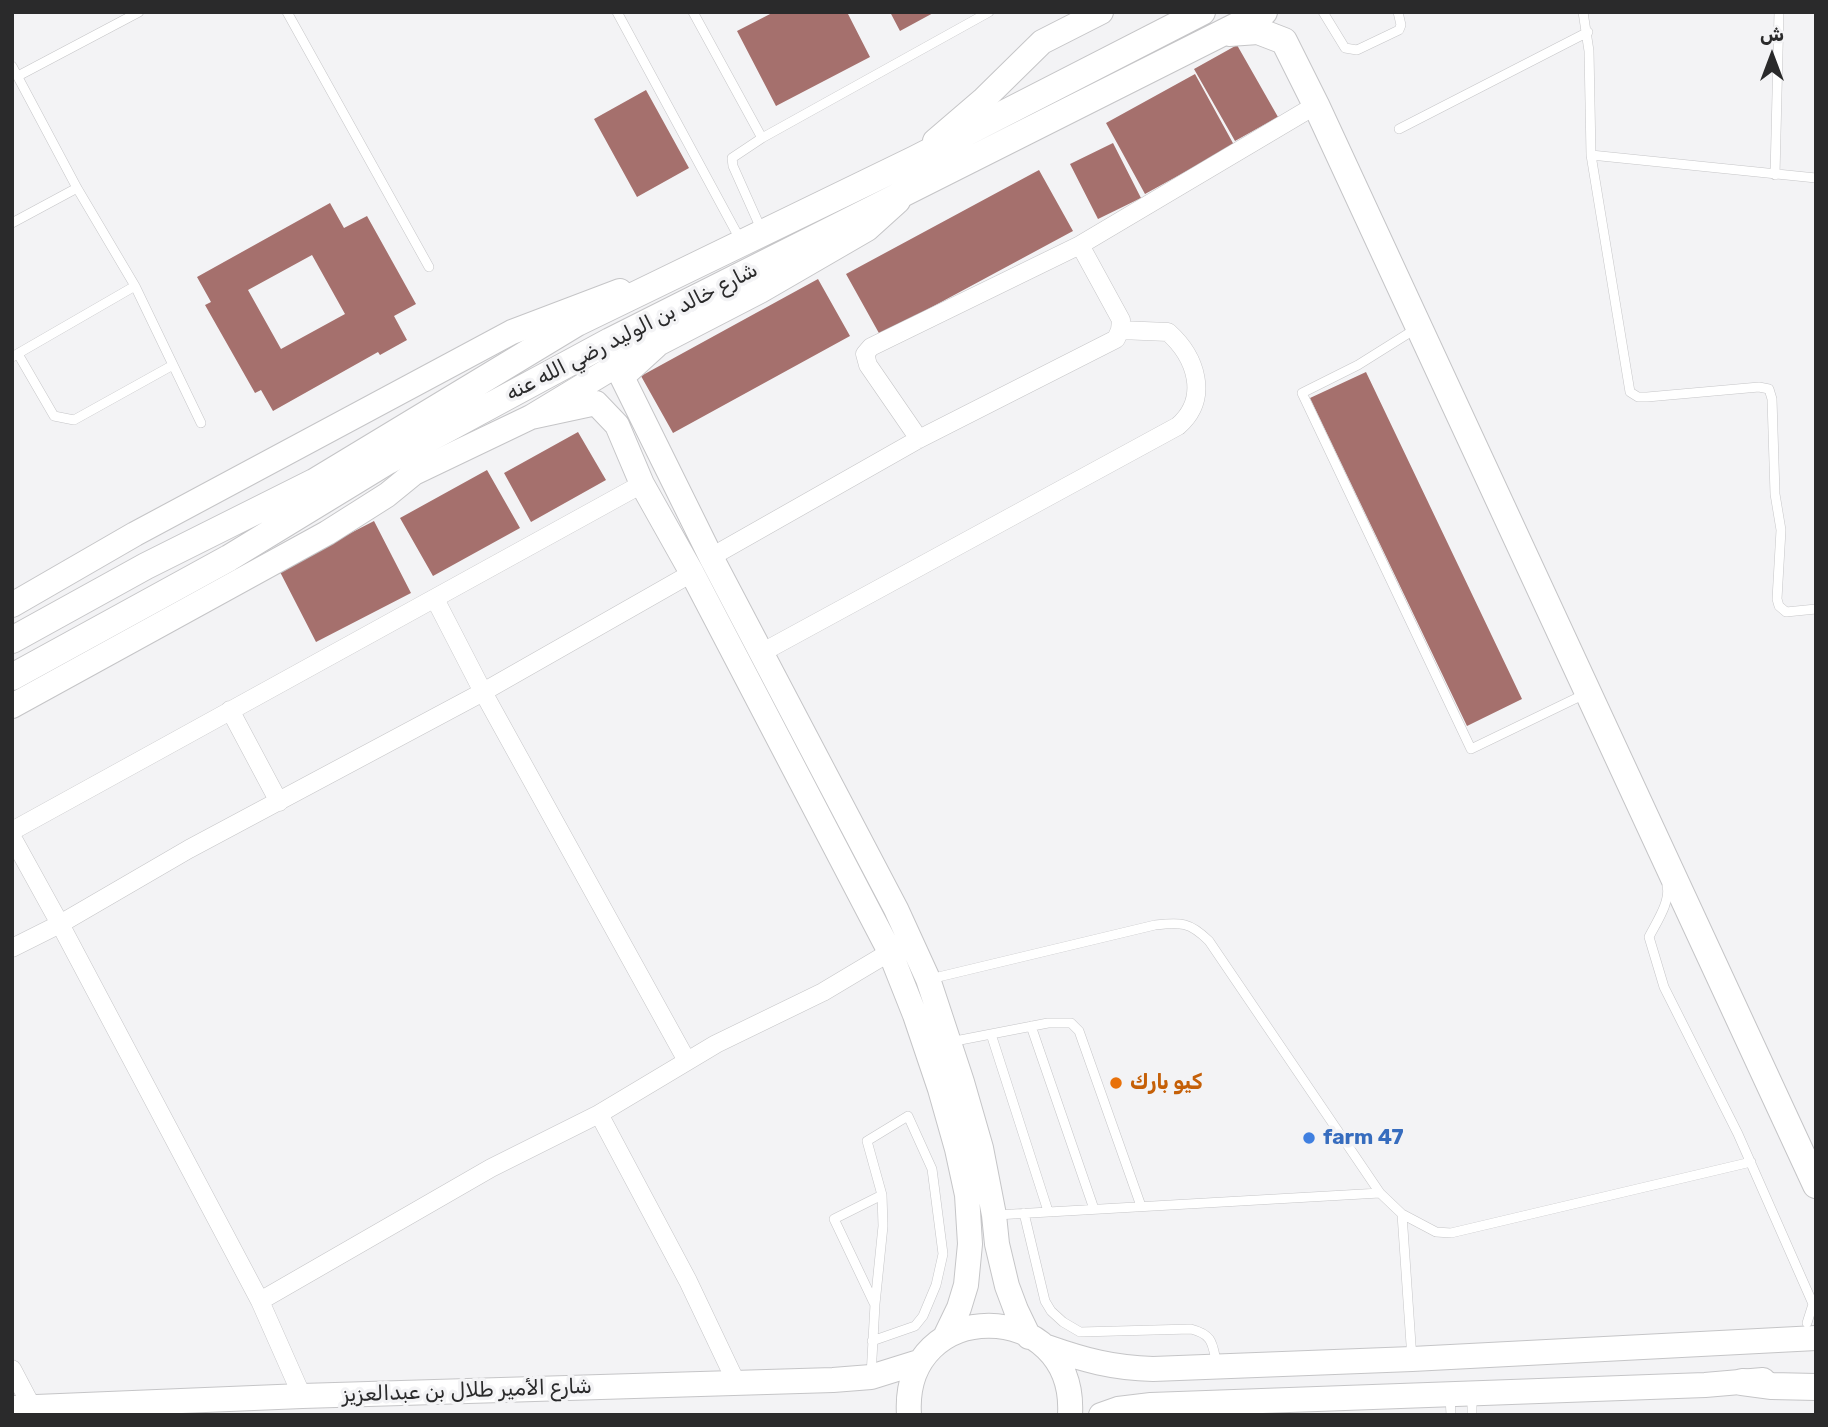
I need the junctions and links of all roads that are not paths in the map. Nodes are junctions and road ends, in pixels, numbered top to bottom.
1 (139, 12) edge
2 (287, 12) edge
3 (617, 12) edge
4 (693, 12) edge
5 (989, 12) edge
6 (1101, 12) edge
7 (1202, 12) edge
8 (1264, 12) edge
9 (1323, 12) edge
10 (1398, 12) edge
11 (1583, 12) edge
12 (1779, 12) edge
13 (1588, 32) junction
14 (1224, 33) junction
15 (12, 66) edge
16 (18, 76) junction
17 (1316, 105) junction
18 (1399, 130) dead end
19 (762, 138) junction
20 (1591, 155) junction
21 (915, 159) junction
22 (1775, 175) junction
23 (1816, 178) edge
24 (78, 188) junction
25 (908, 192) junction
26 (12, 223) edge
27 (747, 241) junction
28 (1080, 244) junction
29 (429, 267) dead end
30 (135, 286) junction
31 (1419, 327) junction
32 (1120, 330) junction
33 (656, 346) junction
34 (15, 355) edge
35 (173, 365) junction
36 (531, 417) junction
37 (201, 424) dead end
38 (919, 439) junction
39 (642, 484) junction
40 (711, 556) junction
41 (692, 573) junction
42 (435, 599) junction
43 (12, 605) edge
44 (1816, 609) edge
45 (12, 640) edge
46 (761, 653) junction
47 (12, 677) edge
48 (483, 692) junction
49 (1588, 692) junction
50 (12, 706) edge
51 (230, 710) junction
52 (279, 802) junction
53 (12, 831) edge
54 (1655, 836) junction
55 (12, 837) edge
56 (60, 925) junction
57 (12, 948) edge
58 (890, 952) junction
59 (928, 979) junction
60 (1031, 1026) junction
61 (992, 1034) junction
62 (949, 1043) junction
63 (687, 1061) junction
64 (599, 1114) junction
65 (1751, 1162) junction
66 (1816, 1185) edge
67 (1380, 1193) junction
68 (883, 1195) junction
69 (1141, 1206) junction
70 (1094, 1209) junction
71 (1048, 1212) junction
72 (1024, 1213) junction
73 (1402, 1214) junction
74 (994, 1215) junction
75 (260, 1301) junction
76 (875, 1304) junction
77 (1813, 1327) edge
78 (946, 1335) junction
79 (872, 1341) junction
80 (1038, 1342) junction
81 (1412, 1359) junction
82 (919, 1362) junction
83 (1217, 1366) junction
84 (12, 1369) edge
85 (1816, 1374) edge
86 (871, 1377) junction
87 (736, 1382) junction
88 (1742, 1382) junction
89 (1816, 1387) edge
90 (302, 1396) junction
91 (1461, 1404) edge
92 (22, 1407) edge
93 (909, 1415) edge
94 (1070, 1415) edge
95 (1101, 1415) edge

1 - 16 lane
2 - 29 lane
3 - 27 lane
4 - 19 lane
5 - 19 lane
6 - 21 street
7 - 21 main road, شارع خالد بن الوليد رضي الله عنه
8 - 14 main road, شارع خالد بن الوليد رضي الله عنه
9 - 10 lane
11 - 13 lane
12 - 22 lane
13 - 18 lane
13 - 20 lane
14 - 17 main road
14 - 25 main road, شارع خالد بن الوليد رضي الله عنه
15 - 16 lane
16 - 24 lane
17 - 28 street
17 - 31 main road
19 - 27 lane
20 - 22 lane
20 - 44 lane
21 - 27 main road, شارع خالد بن الوليد رضي الله عنه
22 - 23 lane
24 - 26 lane
24 - 30 lane
25 - 33 street
25 - 47 main road, شارع خالد بن الوليد رضي الله عنه
27 - 43 street
27 - 45 main road, شارع خالد بن الوليد رضي الله عنه
28 - 32 street
28 - 38 street
30 - 34 lane
30 - 35 lane
31 - 49 main road
31 - 49 lane
32 - 38 street
32 - 46 street
33 - 36 street
33 - 40 street
34 - 35 lane
35 - 37 lane
36 - 39 street
36 - 50 street
38 - 40 street
39 - 41 street
39 - 42 street
40 - 46 street
41 - 48 street
41 - 58 street
42 - 48 street
42 - 51 street
46 - 59 street
48 - 52 street
48 - 63 street
49 - 54 main road
51 - 52 street
51 - 53 street
52 - 56 street
54 - 65 lane
54 - 66 main road
55 - 56 street
56 - 57 street
56 - 75 street
58 - 63 street
58 - 78 street
59 - 62 street
59 - 67 lane
60 - 61 lane
60 - 69 lane
60 - 70 lane
61 - 62 lane
61 - 71 lane
62 - 74 street
63 - 64 street
64 - 75 street
64 - 87 street
65 - 73 lane
65 - 77 lane
67 - 69 lane
67 - 73 lane
68 - 76 lane
68 - 76 lane
68 - 79 lane
69 - 70 lane
70 - 71 lane
71 - 72 lane
72 - 74 lane
72 - 83 lane
73 - 81 lane
74 - 80 street
75 - 90 street
76 - 79 lane
77 - 81 street
78 - 80 street
78 - 82 street
79 - 86 lane
80 - 83 street
80 - 94 street
81 - 83 street
82 - 86 street, شارع الأمير طلال بن عبدالعزيز
82 - 93 street
84 - 92 street
85 - 88 street
86 - 87 street, شارع الأمير طلال بن عبدالعزيز
87 - 90 street, شارع الأمير طلال بن عبدالعزيز
88 - 89 main road
88 - 91 street
90 - 92 street, شارع الأمير طلال بن عبدالعزيز
91 - 95 street

